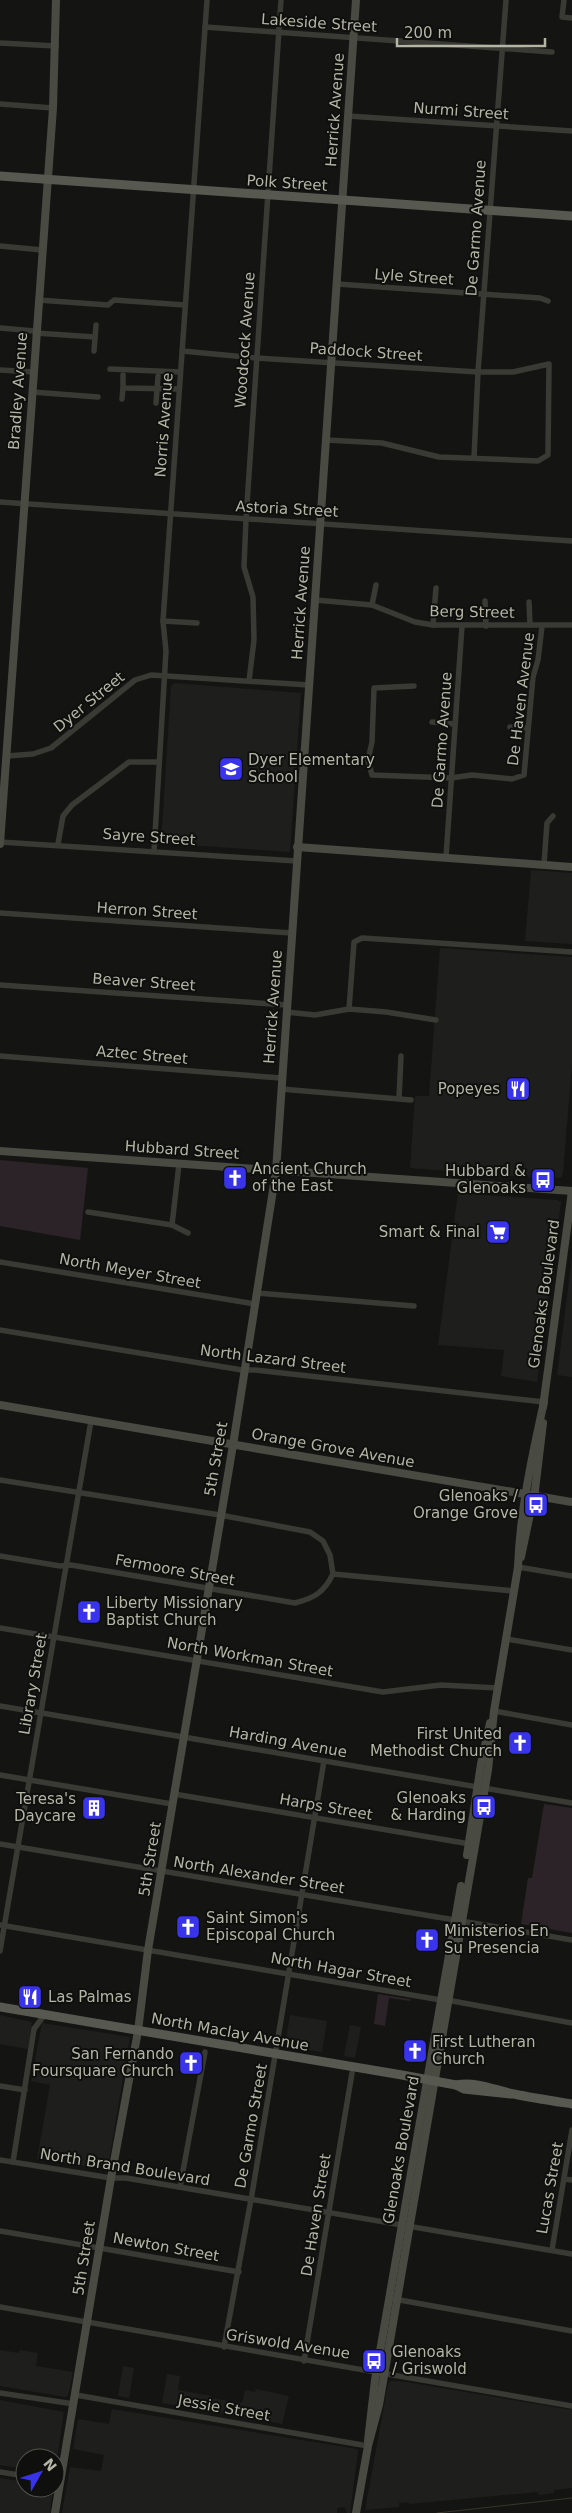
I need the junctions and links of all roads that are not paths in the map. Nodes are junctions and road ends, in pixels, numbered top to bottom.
1 (56, 0) edge
2 (207, 0) edge
3 (281, 0) edge
4 (356, 0) edge
5 (506, 0) edge
6 (564, 0) edge
7 (572, 18) edge
8 (205, 27) junction
9 (278, 34) junction
10 (353, 38) junction
11 (0, 43) edge
12 (56, 46) junction
13 (501, 48) junction
14 (552, 52) dead end
15 (0, 104) edge
16 (53, 108) junction
17 (348, 116) junction
18 (495, 126) junction
19 (572, 131) edge
20 (0, 176) edge
21 (47, 179) junction
22 (195, 190) junction
23 (268, 195) junction
24 (342, 200) junction
25 (491, 210) junction
26 (572, 216) edge
27 (0, 246) edge
28 (42, 250) junction
29 (337, 284) junction
30 (484, 295) junction
31 (38, 300) junction
32 (548, 301) dead end
33 (185, 305) junction
34 (96, 325) dead end
35 (0, 328) edge
36 (35, 332) junction
37 (95, 337) junction
38 (94, 351) dead end
39 (182, 351) junction
40 (256, 358) junction
41 (332, 362) junction
42 (110, 369) dead end
43 (0, 370) edge
44 (34, 372) junction
45 (180, 372) junction
46 (478, 372) junction
47 (123, 376) dead end
48 (158, 376) dead end
49 (157, 386) junction
50 (123, 388) junction
51 (179, 388) junction
52 (32, 392) junction
53 (98, 397) dead end
54 (122, 399) dead end
55 (156, 403) dead end
56 (326, 440) junction
57 (474, 458) junction
58 (0, 502) edge
59 (24, 504) junction
60 (170, 514) junction
61 (246, 519) junction
62 (320, 523) junction
63 (572, 541) edge
64 (376, 585) dead end
65 (436, 588) dead end
66 (315, 600) junction
67 (485, 601) dead end
68 (529, 602) dead end
69 (372, 605) junction
70 (163, 621) junction
71 (197, 623) dead end
72 (433, 625) junction
73 (530, 625) junction
74 (572, 625) edge
75 (462, 626) junction
76 (486, 626) junction
77 (542, 626) junction
78 (165, 676) junction
79 (249, 681) junction
80 (309, 685) junction
81 (414, 686) dead end
82 (432, 722) dead end
83 (455, 724) junction
84 (510, 727) dead end
85 (528, 728) junction
86 (6, 756) junction
87 (159, 762) junction
88 (451, 778) junction
89 (553, 816) dead end
90 (0, 842) edge
91 (58, 844) junction
92 (297, 847) junction
93 (154, 851) junction
94 (446, 857) junction
95 (296, 861) junction
96 (544, 864) junction
97 (572, 866) edge
98 (0, 913) edge
99 (292, 933) junction
100 (572, 952) edge
101 (0, 985) edge
102 (287, 1008) junction
103 (349, 1009) junction
104 (436, 1020) dead end
105 (0, 1056) edge
106 (401, 1056) dead end
107 (281, 1078) junction
108 (281, 1089) junction
109 (399, 1098) junction
110 (411, 1100) dead end
111 (0, 1151) edge
112 (179, 1164) junction
113 (276, 1171) junction
114 (572, 1191) edge
115 (271, 1208) joint
116 (88, 1212) dead end
117 (172, 1225) junction
118 (188, 1233) dead end
119 (0, 1262) edge
120 (257, 1293) junction
121 (255, 1304) junction
122 (414, 1306) dead end
123 (0, 1330) edge
124 (244, 1370) junction
125 (544, 1402) junction
126 (0, 1405) edge
127 (91, 1421) junction
128 (233, 1445) junction
129 (0, 1480) edge
130 (78, 1493) junction
131 (530, 1495) junction
132 (572, 1502) edge
133 (220, 1515) junction
134 (0, 1556) edge
135 (66, 1566) junction
136 (518, 1567) junction
137 (333, 1574) junction
138 (572, 1576) edge
139 (208, 1588) junction
140 (514, 1592) junction
141 (0, 1628) edge
142 (54, 1637) junction
143 (506, 1639) junction
144 (572, 1650) edge
145 (196, 1661) junction
146 (498, 1688) junction
147 (0, 1706) edge
148 (494, 1711) junction
149 (41, 1713) junction
150 (572, 1725) edge
151 (184, 1737) junction
152 (324, 1761) junction
153 (0, 1775) edge
154 (28, 1780) junction
155 (480, 1787) junction
156 (174, 1794) junction
157 (572, 1803) edge
158 (172, 1804) junction
159 (314, 1818) junction
160 (0, 1844) edge
161 (471, 1845) junction
162 (18, 1848) junction
163 (161, 1872) junction
164 (302, 1895) junction
165 (458, 1920) junction
166 (2, 1925) edge
167 (572, 1940) edge
168 (148, 1950) junction
169 (0, 1951) edge
170 (289, 1974) junction
171 (444, 2000) junction
172 (0, 2007) edge
173 (45, 2014) junction
174 (572, 2023) edge
175 (138, 2031) junction
176 (205, 2052) dead end
177 (276, 2054) junction
178 (352, 2073) dead end
179 (430, 2081) junction
180 (0, 2086) edge
181 (25, 2090) junction
182 (572, 2104) edge
183 (572, 2130) edge
184 (0, 2160) edge
185 (13, 2162) junction
186 (110, 2178) junction
187 (564, 2179) junction
188 (572, 2180) edge
189 (180, 2188) junction
190 (251, 2199) junction
191 (329, 2213) junction
192 (406, 2226) junction
193 (0, 2231) edge
194 (99, 2248) junction
195 (552, 2250) junction
196 (572, 2254) edge
197 (239, 2272) junction
198 (393, 2299) junction
199 (0, 2308) edge
200 (88, 2322) junction
201 (572, 2331) edge
202 (224, 2347) junction
203 (304, 2361) junction
204 (381, 2372) junction
205 (0, 2393) edge
206 (76, 2395) junction
207 (74, 2404) junction
208 (572, 2406) edge
209 (368, 2446) junction
210 (65, 2448) edge
211 (0, 2472) edge
212 (15, 2474) edge
213 (56, 2498) edge
214 (55, 2513) edge
215 (356, 2513) edge

1 - 12 street, Bradley Avenue
2 - 8 street, Norris Avenue
3 - 9 street, Woodcock Avenue
4 - 10 street, Herrick Avenue
5 - 13 street, De Garmo Avenue
6 - 7 street
8 - 9 street, Lakeside Street
8 - 22 street, Norris Avenue
9 - 10 street, Lakeside Street
9 - 23 street, Woodcock Avenue
10 - 13 street, Lakeside Street
10 - 17 street, Herrick Avenue
11 - 12 street
12 - 16 street, Bradley Avenue
13 - 14 street, Lakeside Street
13 - 18 street, De Garmo Avenue
15 - 16 street
16 - 21 street, Bradley Avenue
17 - 18 street, Nurmi Street
17 - 24 street, Herrick Avenue
18 - 19 street, Nurmi Street
18 - 25 street, De Garmo Avenue
20 - 21 main road, Polk Street
21 - 22 main road, Polk Street
21 - 28 street, Bradley Avenue
22 - 23 main road, Polk Street
22 - 33 street, Norris Avenue
23 - 24 main road, Polk Street
23 - 40 street, Woodcock Avenue
24 - 25 main road, Polk Street
24 - 29 street, Herrick Avenue
25 - 26 main road, Polk Street
25 - 30 street, De Garmo Avenue
27 - 28 street
28 - 31 street, Bradley Avenue
29 - 30 street, Lyle Street
29 - 41 street, Herrick Avenue
30 - 32 street, Lyle Street
30 - 46 street, De Garmo Avenue
31 - 33 street
31 - 36 street, Bradley Avenue
33 - 39 street, Norris Avenue
34 - 37 street
35 - 36 street
36 - 37 street
36 - 44 street, Bradley Avenue
37 - 38 street
39 - 40 street, Paddock Street
39 - 45 street, Norris Avenue
40 - 41 street, Paddock Street
40 - 61 street, Woodcock Avenue
41 - 46 street, Paddock Street
41 - 56 street, Herrick Avenue
42 - 45 street
43 - 44 street
44 - 52 street, Bradley Avenue
45 - 51 street, Norris Avenue
46 - 57 street, De Garmo Avenue
46 - 57 street, Paddock Street
47 - 50 street
48 - 49 street
49 - 50 street
49 - 51 street
49 - 55 street
50 - 54 street
51 - 60 street, Norris Avenue
52 - 53 street
52 - 59 street, Bradley Avenue
56 - 57 street
56 - 62 street, Herrick Avenue
58 - 59 street, Astoria Street
59 - 60 street, Astoria Street
59 - 86 street, Bradley Avenue
60 - 61 street, Astoria Street
60 - 70 street, Norris Avenue
61 - 62 street, Astoria Street
61 - 79 street, Woodcock Avenue
62 - 63 street, Astoria Street
62 - 66 street, Herrick Avenue
64 - 69 street
65 - 72 street
66 - 69 street, Berg Street
66 - 80 street, Herrick Avenue
67 - 76 street
68 - 73 street, De Haven Avenue
69 - 72 street, Berg Street
70 - 71 street
70 - 78 street, Norris Avenue
72 - 75 street, Berg Street
73 - 76 street, Berg Street
73 - 77 street, Berg Street
74 - 77 street, Berg Street
75 - 76 street, Berg Street
75 - 83 street, De Garmo Avenue
77 - 85 street, De Haven Avenue
78 - 79 street, Dyer Street
78 - 86 street, Dyer Street
78 - 87 street, Norris Avenue
79 - 80 street, Dyer Street
80 - 92 street, Herrick Avenue
81 - 88 street
82 - 83 street
83 - 88 street, De Garmo Avenue
84 - 85 street
85 - 88 street, De Haven Avenue
86 - 90 street, Bradley Avenue
87 - 91 street
87 - 93 street, Norris Avenue
88 - 94 street, De Garmo Avenue
89 - 96 street
90 - 91 street, Sayre Street
91 - 93 street, Sayre Street
92 - 94 street
92 - 95 street, Herrick Avenue
93 - 95 street, Sayre Street
94 - 96 street
95 - 99 street, Herrick Avenue
96 - 97 street
98 - 99 street, Herron Street
99 - 102 street, Herrick Avenue
100 - 103 street
101 - 102 street, Beaver Street
102 - 103 street, Beaver Street
102 - 107 street, Herrick Avenue
103 - 104 street, Beaver Street
105 - 107 street, Aztec Street
106 - 109 street
107 - 108 street, Herrick Avenue
108 - 109 street
108 - 113 street, Herrick Avenue
109 - 110 street
111 - 112 street, Hubbard Street
112 - 113 street, Hubbard Street
112 - 117 street
113 - 114 street, Hubbard Street
113 - 115 street, Herrick Avenue
114 - 125 street, Glenoaks Boulevard
115 - 120 street, 5th Street
116 - 117 street
117 - 118 street
119 - 121 street, North Meyer Street
120 - 121 street, 5th Street
120 - 122 street
121 - 124 street, 5th Street
123 - 124 street, North Lazard Street
124 - 125 street, North Lazard Street
124 - 128 street, 5th Street
125 - 131 street, Glenoaks Boulevard
126 - 127 street, Orange Grove Avenue
127 - 128 street, Orange Grove Avenue
127 - 130 street, Library Street
128 - 131 street, Orange Grove Avenue
128 - 133 street, 5th Street
129 - 130 street
130 - 133 street
130 - 135 street, Library Street
131 - 132 street, Orange Grove Avenue
131 - 136 street, Glenoaks Boulevard
133 - 137 street
133 - 139 street, 5th Street
134 - 135 street, Fermoore Street
135 - 139 street, Fermoore Street
135 - 142 street, Library Street
136 - 138 street
136 - 140 street, Glenoaks Boulevard
137 - 139 street, Fermoore Street
137 - 140 street
139 - 145 street, 5th Street
140 - 143 street, Glenoaks Boulevard
141 - 142 street, North Workman Street
142 - 145 street, North Workman Street
142 - 149 street, Library Street
143 - 144 street
143 - 146 street, Glenoaks Boulevard
145 - 146 street, North Workman Street
145 - 151 street, 5th Street
146 - 148 street, Glenoaks Boulevard
147 - 149 street, Harding Avenue
148 - 150 street
148 - 155 street, Glenoaks Boulevard
149 - 151 street, Harding Avenue
149 - 154 street, Library Street
151 - 152 street, Harding Avenue
151 - 156 street, 5th Street
152 - 155 street, Harding Avenue
152 - 159 street, De Garmo Street
153 - 154 street
154 - 158 street
154 - 162 street, Library Street
155 - 157 street, Harding Avenue
155 - 161 street, Glenoaks Boulevard
156 - 158 street, 5th Street
156 - 159 street, Harps Street
158 - 163 street, 5th Street
159 - 161 street, Harps Street
159 - 164 street, De Garmo Street
160 - 162 street, North Alexander Street
161 - 165 street, Glenoaks Boulevard
162 - 163 street, North Alexander Street
162 - 166 street, Library Street
163 - 164 street, North Alexander Street
163 - 168 street, 5th Street
164 - 165 street, North Alexander Street
164 - 170 street, De Garmo Street
165 - 167 street, North Alexander Street
165 - 171 street, Glenoaks Boulevard
166 - 168 street, North Hagar Street
166 - 169 street, Library Street
168 - 170 street, North Hagar Street
168 - 175 street, 5th Street
170 - 171 street, North Hagar Street
170 - 177 street, De Garmo Street
171 - 174 street, North Hagar Street
171 - 179 street, Glenoaks Boulevard
172 - 173 main road, North Maclay Avenue
173 - 175 main road, North Maclay Avenue
173 - 181 street
175 - 177 main road, North Maclay Avenue
175 - 186 street, 5th Street
176 - 189 street
177 - 179 main road, North Maclay Avenue
177 - 190 street, De Garmo Street
178 - 191 street, De Haven Street
179 - 182 main road, North Maclay Avenue
179 - 192 street, Glenoaks Boulevard
180 - 181 street
181 - 185 street
183 - 187 street, Lucas Street
184 - 185 street, North Brand Boulevard
185 - 186 street, North Brand Boulevard
186 - 189 street, North Brand Boulevard
186 - 194 street, 5th Street
187 - 188 street
187 - 195 street, Lucas Street
189 - 190 street, North Brand Boulevard
190 - 191 street, North Brand Boulevard
190 - 197 street, De Garmo Street
191 - 192 street, North Brand Boulevard
191 - 203 street, De Haven Street
192 - 195 street, North Brand Boulevard
192 - 198 street, Glenoaks Boulevard
193 - 194 street, Newton Street
194 - 197 street, Newton Street
194 - 200 street, 5th Street
195 - 196 street, North Brand Boulevard
197 - 202 street, De Garmo Street
198 - 201 street
198 - 204 street, Glenoaks Boulevard
199 - 200 street, Griswold Avenue
200 - 202 street, Griswold Avenue
200 - 206 street, 5th Street
202 - 203 street, Griswold Avenue
203 - 204 street, Griswold Avenue
204 - 208 street, Griswold Avenue
204 - 209 street, Glenoaks Boulevard
205 - 207 street
206 - 207 street, 5th Street
206 - 209 street, Jessie Street
207 - 210 street, 5th Street
209 - 215 street, Glenoaks Boulevard
211 - 212 street
213 - 214 street, 5th Street

